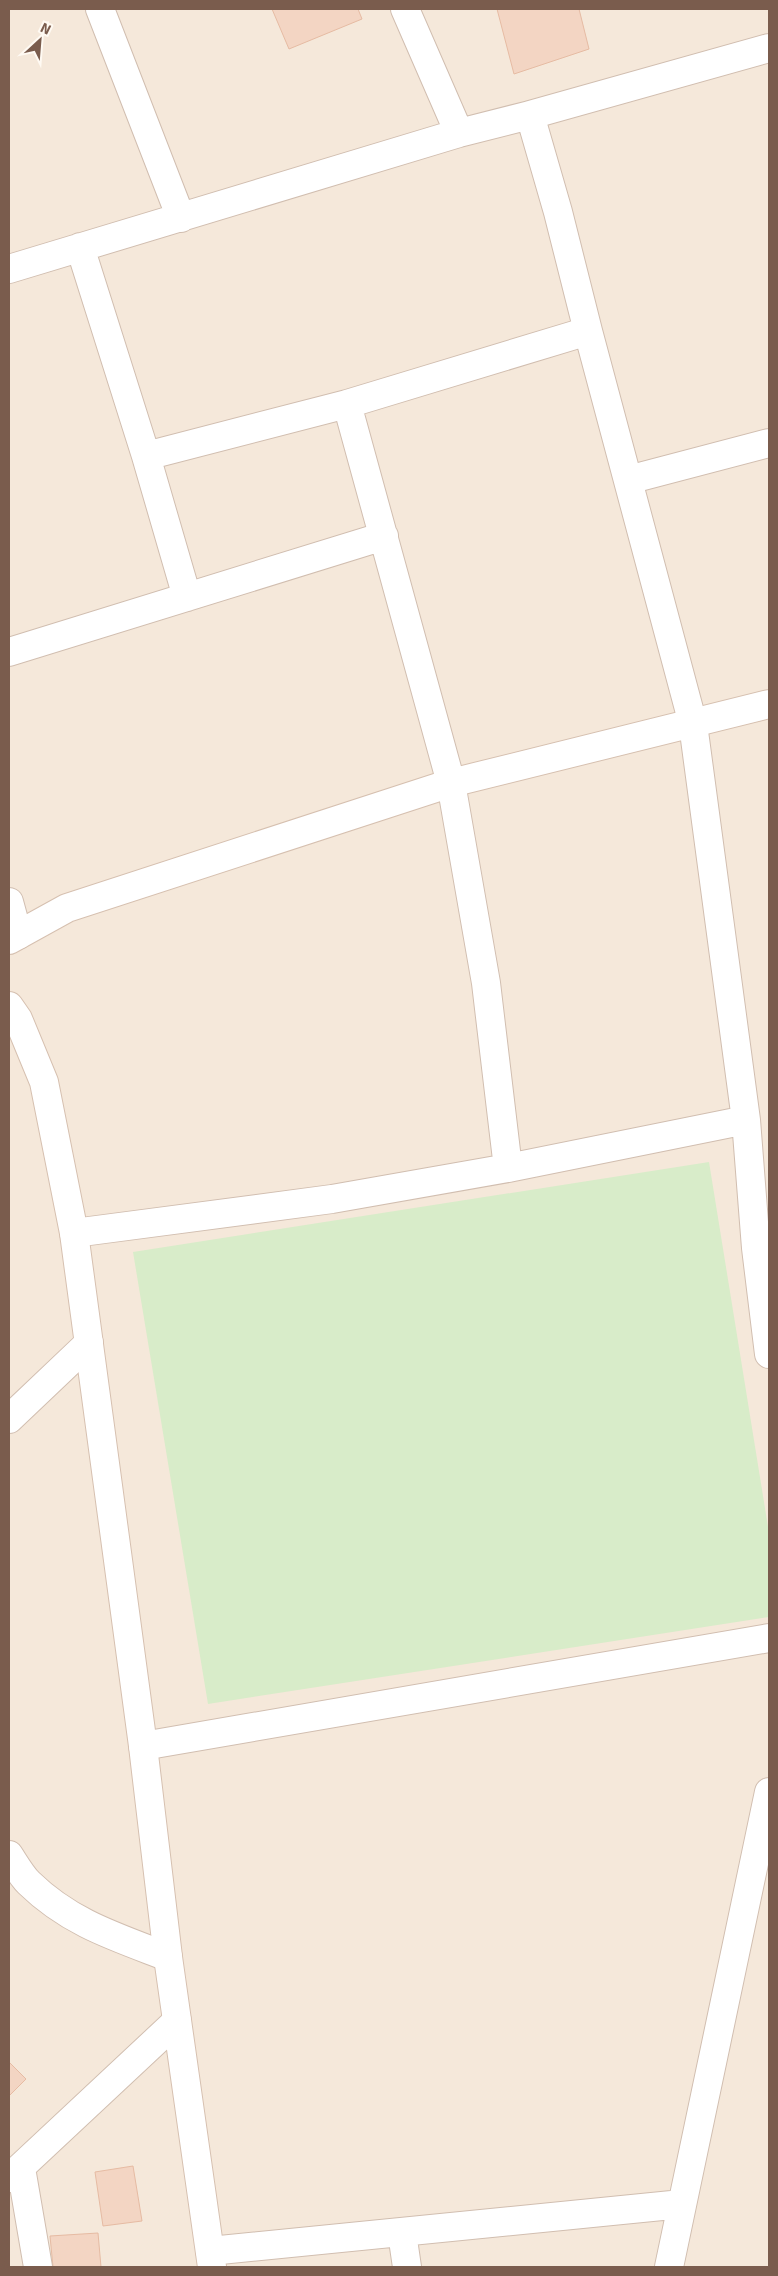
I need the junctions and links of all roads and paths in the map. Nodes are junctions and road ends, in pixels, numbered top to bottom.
1 (100, 9) edge
2 (405, 9) edge
3 (768, 53) edge
4 (530, 116) junction
5 (459, 133) junction
6 (181, 218) junction
7 (80, 248) junction
8 (9, 269) edge
9 (588, 331) junction
10 (346, 404) junction
11 (769, 443) edge
12 (146, 456) junction
13 (628, 480) junction
14 (384, 536) junction
15 (187, 597) junction
16 (9, 652) edge
17 (769, 704) edge
18 (693, 724) junction
19 (452, 783) junction
20 (9, 902) edge
21 (13, 937) edge
22 (9, 1006) edge
23 (746, 1120) junction
24 (508, 1168) junction
25 (74, 1233) junction
26 (763, 1249) edge
27 (89, 1344) junction
28 (769, 1354) edge
29 (9, 1419) edge
30 (769, 1638) edge
31 (143, 1746) junction
32 (769, 1792) edge
33 (9, 1855) edge
34 (168, 1958) junction
35 (176, 2021) junction
36 (15, 2173) edge
37 (682, 2204) junction
38 (402, 2233) junction
39 (211, 2259) edge
40 (38, 2267) edge
41 (407, 2267) edge
42 (670, 2267) edge

1 - 6 street
2 - 5 street
3 - 4 street
4 - 5 street
4 - 9 street
5 - 6 street
6 - 7 street
7 - 8 street
7 - 12 street
9 - 10 street
9 - 13 street
10 - 12 street
10 - 14 street
11 - 13 street
12 - 15 street
13 - 18 street
14 - 15 street
14 - 19 street
15 - 16 street
17 - 18 street
18 - 19 street
18 - 23 street
19 - 21 street
19 - 24 street
20 - 21 street
22 - 25 street
23 - 24 street
23 - 26 street
24 - 25 street
25 - 27 street
26 - 28 street
27 - 29 street
27 - 31 street
30 - 31 street
31 - 34 street
32 - 37 street
33 - 34 street
34 - 35 street
35 - 36 street
35 - 39 street
36 - 40 street
37 - 38 street
37 - 42 street
38 - 39 street
38 - 41 street

